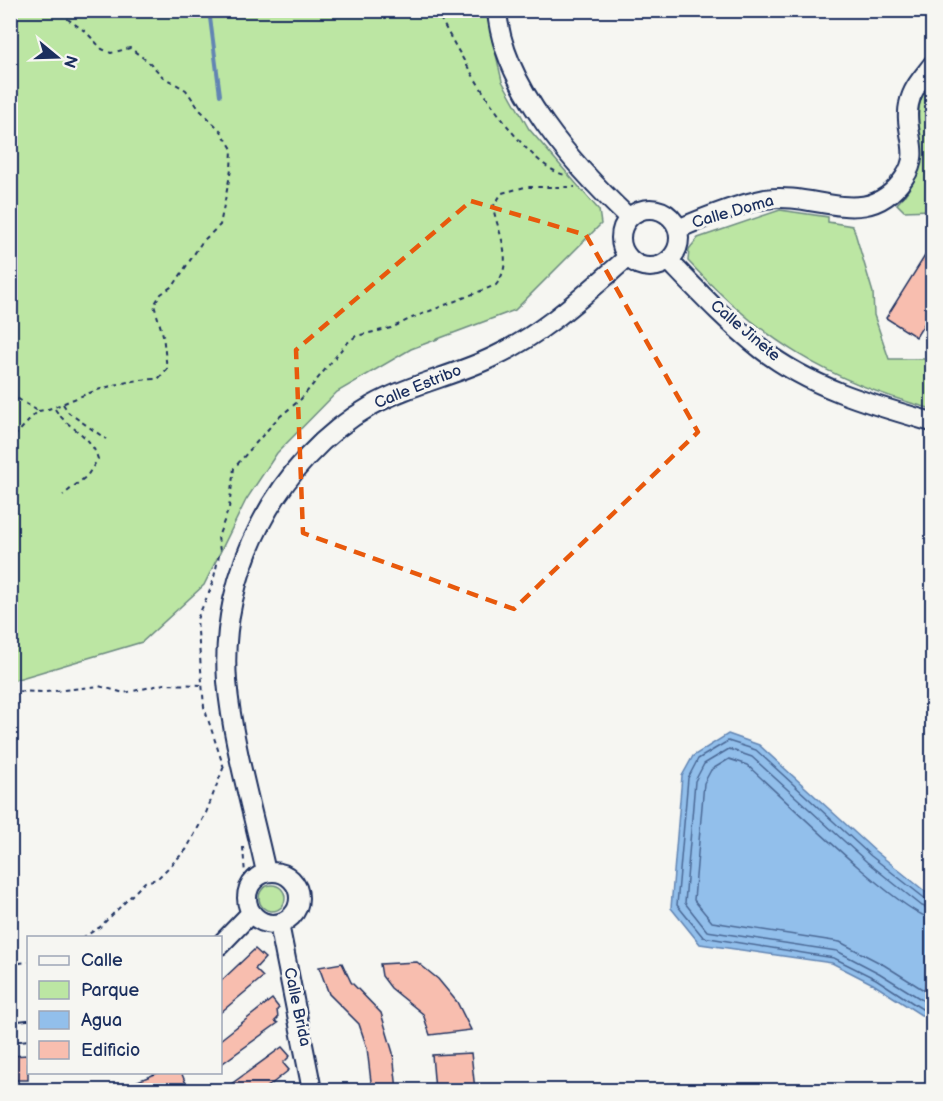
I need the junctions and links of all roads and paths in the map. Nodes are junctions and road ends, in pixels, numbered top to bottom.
1 (55, 10) edge
2 (436, 10) edge
3 (497, 10) edge
4 (933, 65) edge
5 (592, 181) junction
6 (629, 218) junction
7 (678, 228) junction
8 (628, 257) junction
9 (669, 261) junction
10 (10, 394) edge
11 (63, 404) junction
12 (55, 409) junction
13 (38, 411) junction
14 (933, 422) edge
15 (106, 439) dead end
16 (10, 441) edge
17 (63, 495) dead end
18 (203, 685) junction
19 (10, 691) edge
20 (224, 766) junction
21 (227, 776) dead end
22 (243, 838) dead end
23 (262, 874) junction
24 (251, 914) junction
25 (279, 924) junction
26 (85, 936) edge
27 (222, 943) edge
28 (27, 962) edge
29 (10, 964) edge
30 (27, 1030) edge
31 (10, 1032) edge
32 (312, 1090) edge

1 - 11 path
2 - 5 path
3 - 5 street
4 - 7 street, Calle Doma
5 - 6 street
5 - 18 path
6 - 7 street
6 - 8 street
7 - 9 street
8 - 9 street
8 - 23 street, Calle Estribo
9 - 14 street, Calle Jinete
10 - 13 path
11 - 12 path
11 - 15 path
12 - 13 path
12 - 17 path
13 - 16 path
18 - 19 path
18 - 20 path
20 - 21 path
20 - 26 path
22 - 23 path
23 - 24 street
23 - 25 street
24 - 25 street
24 - 27 street
25 - 32 street, Calle Brida
28 - 29 path
30 - 31 street

